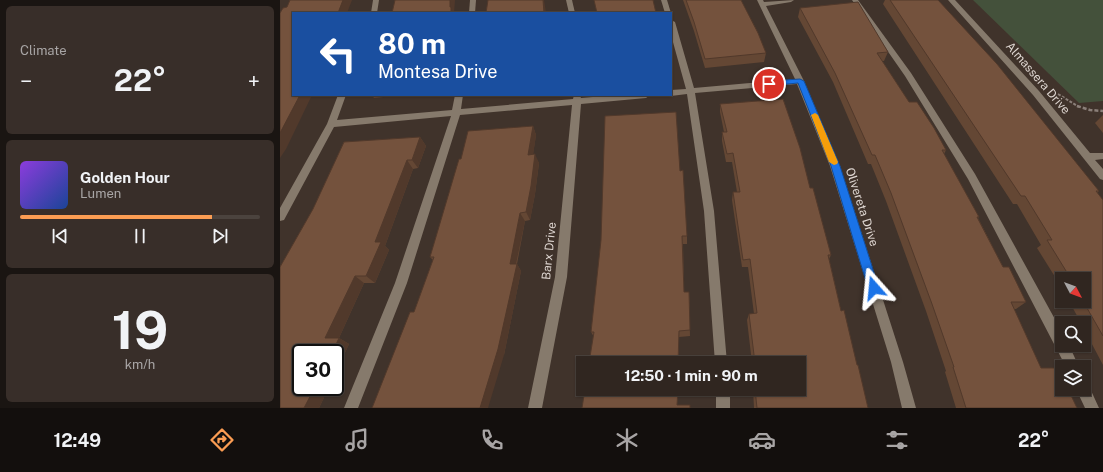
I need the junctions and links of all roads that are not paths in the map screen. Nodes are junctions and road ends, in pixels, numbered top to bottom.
1 (376, 0) edge
2 (473, 0) edge
3 (569, 0) edge
4 (664, 0) edge
5 (791, 0) edge
6 (855, 0) edge
7 (951, 0) edge
8 (762, 2) edge
9 (374, 12) edge
10 (472, 12) edge
11 (572, 12) edge
12 (668, 12) edge
13 (672, 25) edge
14 (800, 81) junction
15 (691, 90) junction
16 (672, 92) edge
17 (342, 96) edge
18 (459, 96) edge
19 (623, 96) edge
20 (577, 98) edge
21 (456, 114) junction
22 (331, 124) junction
23 (1103, 156) edge
24 (1088, 157) junction
25 (1103, 176) edge
26 (280, 217) edge
27 (1055, 332) edge
28 (720, 356) edge
29 (723, 396) edge
30 (1086, 396) edge
31 (351, 408) edge
32 (535, 408) edge
33 (723, 408) edge
34 (909, 408) edge
35 (1092, 408) edge

1 - 9 street
2 - 10 street
3 - 11 street
4 - 12 street
5 - 8 street
6 - 27 street
7 - 24 street, Almassera Drive
8 - 14 street, Olivereta Drive
13 - 15 street
14 - 15 street
14 - 34 street, Olivereta Drive
15 - 16 street
15 - 28 street
17 - 22 street
18 - 21 street
19 - 20 street
20 - 21 street
20 - 32 street, Barx Drive
21 - 22 street
21 - 31 street
22 - 26 street
23 - 24 street
24 - 25 street, Almassera Drive
29 - 33 street
30 - 35 street

